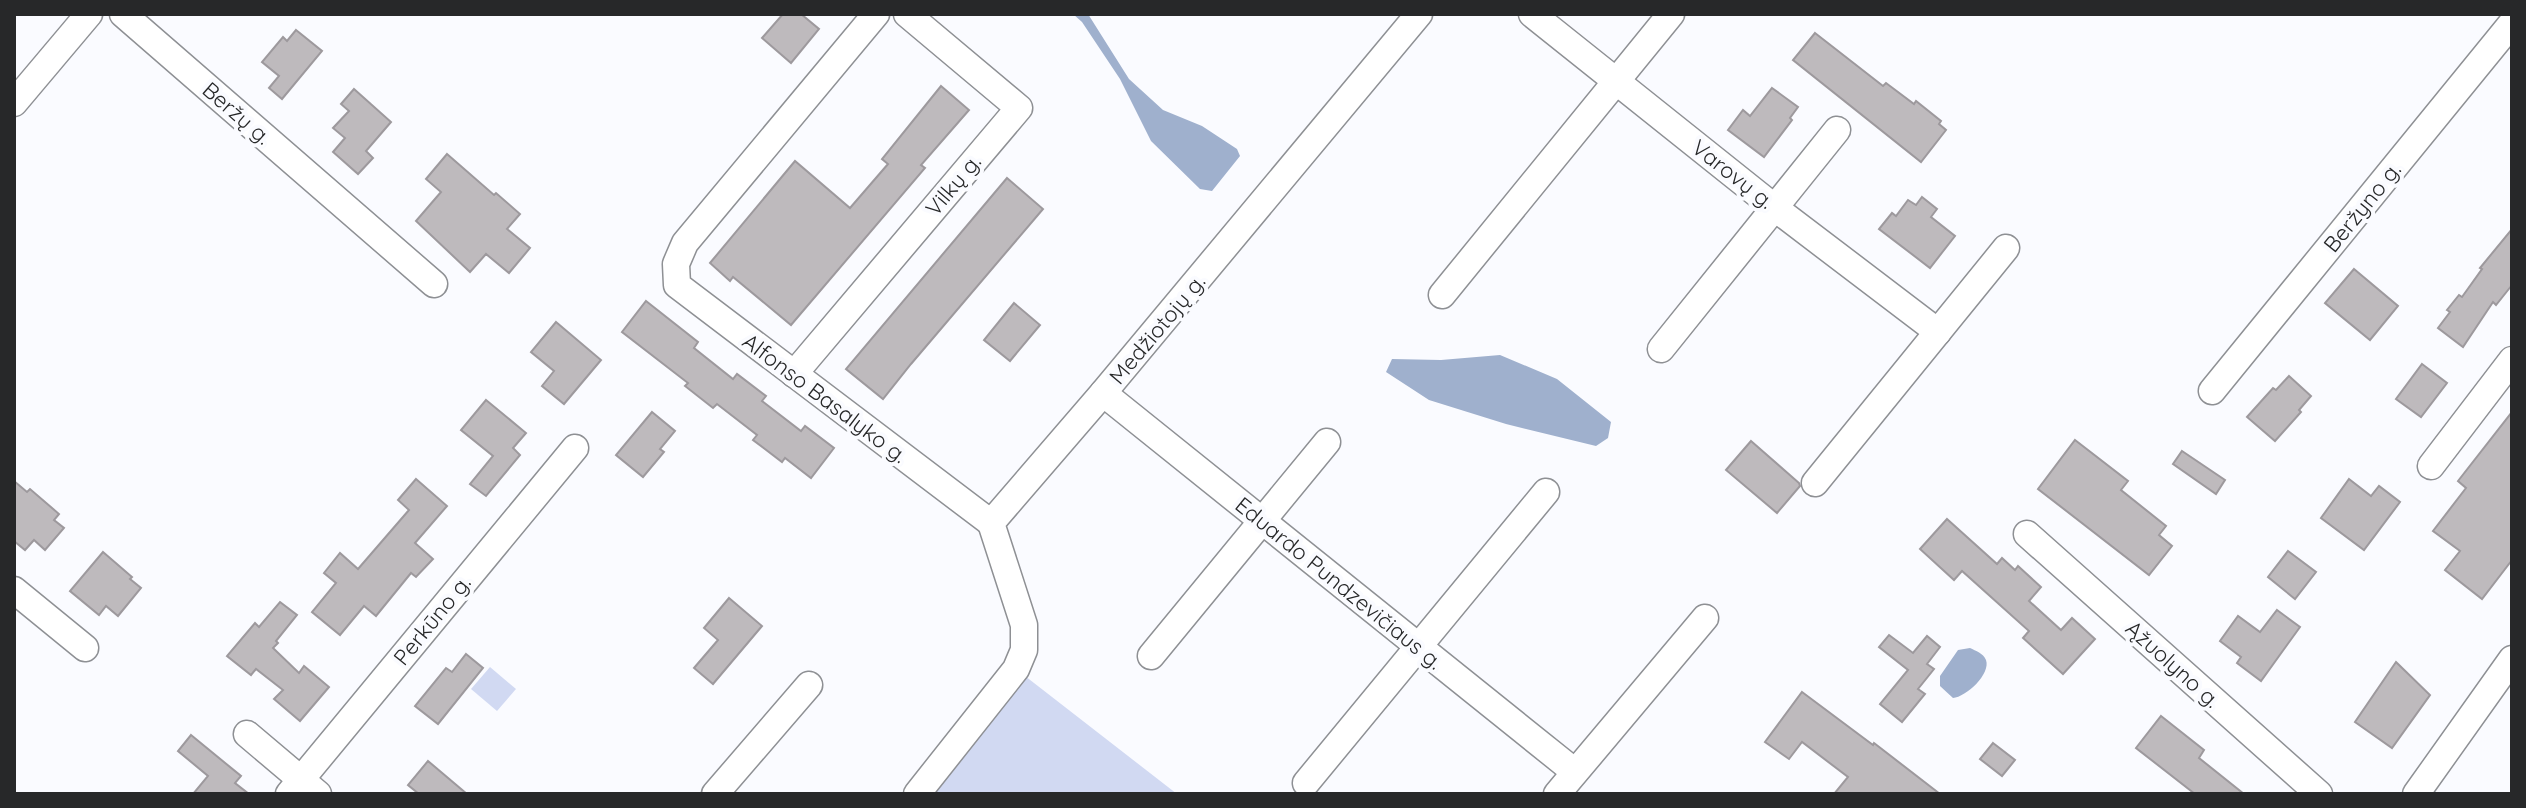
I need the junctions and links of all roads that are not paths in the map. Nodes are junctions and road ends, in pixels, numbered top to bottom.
1 (89, 14) edge
2 (123, 14) edge
3 (876, 14) edge
4 (907, 14) edge
5 (1419, 14) edge
6 (1532, 14) edge
7 (1671, 14) edge
8 (2512, 23) edge
9 (1616, 82) junction
10 (14, 103) edge
11 (1837, 130) dead end
12 (1775, 208) junction
13 (2006, 248) dead end
14 (434, 284) dead end
15 (1442, 295) dead end
16 (1938, 332) junction
17 (1661, 349) dead end
18 (2512, 360) edge
19 (794, 374) junction
20 (2212, 391) dead end
21 (1103, 393) junction
22 (1327, 442) dead end
23 (575, 448) dead end
24 (2431, 466) dead end
25 (1815, 483) dead end
26 (1546, 492) dead end
27 (1262, 520) junction
28 (991, 523) junction
29 (2027, 534) dead end
30 (14, 590) edge
31 (1705, 618) dead end
32 (1419, 646) junction
33 (85, 648) dead end
34 (1151, 656) dead end
35 (2512, 659) edge
36 (809, 685) dead end
37 (247, 734) dead end
38 (1575, 772) junction
39 (1306, 783) dead end
40 (302, 789) edge
41 (715, 794) edge
42 (917, 794) edge
43 (1557, 794) edge
44 (2319, 794) edge
45 (2416, 794) edge

1 - 10 street
2 - 14 street, Beržų g.
3 - 19 street, Alfonso Basalyko g.
4 - 19 street, Vilkų g.
5 - 21 street, Medžiotojų g.
6 - 9 street, Varovų g.
7 - 9 street
8 - 20 street, Beržyno g.
9 - 12 street, Varovų g.
9 - 15 street
11 - 12 street
12 - 16 street, Varovų g.
12 - 17 street
13 - 16 street
16 - 25 street
18 - 24 street
19 - 28 street, Alfonso Basalyko g.
21 - 27 street, Eduardo Pundzevičiaus g.
21 - 28 street, Medžiotojų g.
22 - 27 street
23 - 40 street, Perkūno g.
26 - 32 street
27 - 32 street, Eduardo Pundzevičiaus g.
27 - 34 street
28 - 42 street
29 - 44 street, Ąžuolyno g.
30 - 33 street
31 - 38 street
32 - 38 street, Eduardo Pundzevičiaus g.
32 - 39 street
35 - 45 street
36 - 41 street
37 - 40 street
38 - 43 street

